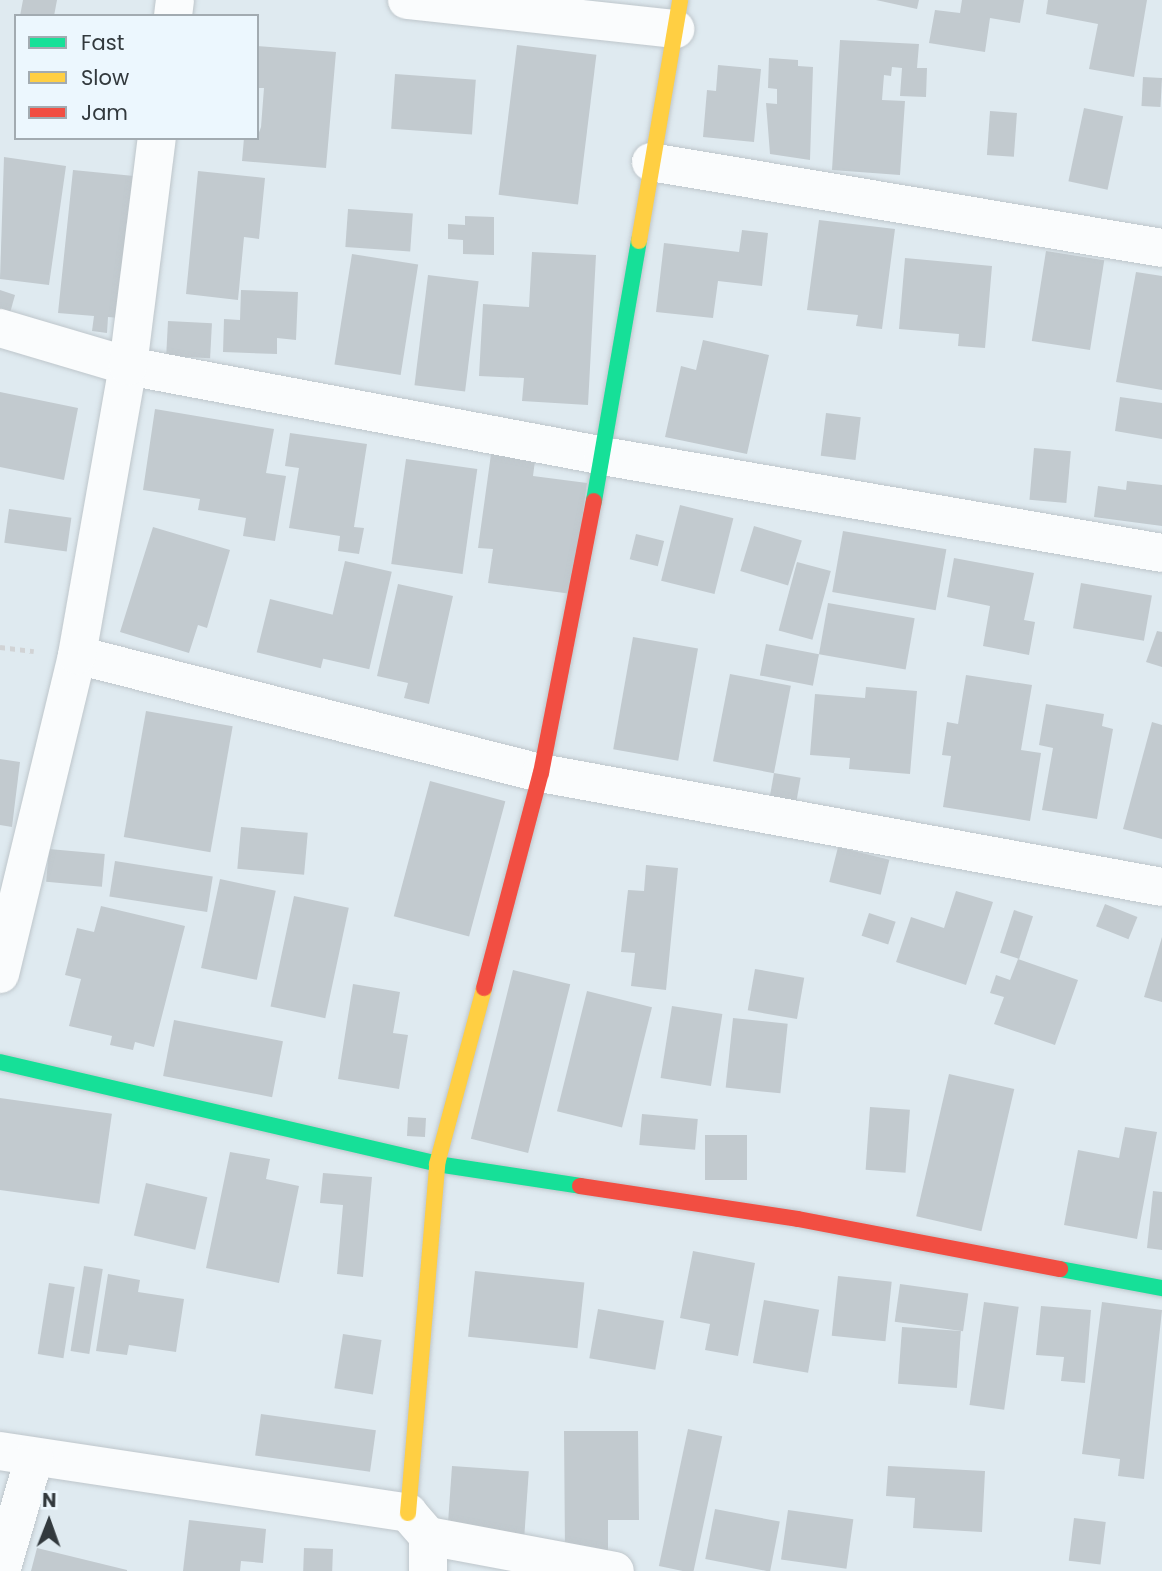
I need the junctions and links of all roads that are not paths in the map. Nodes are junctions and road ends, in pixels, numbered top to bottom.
1 (407, 0) edge
2 (677, 15) edge
3 (157, 140) edge
4 (651, 162) junction
5 (1162, 248) edge
6 (0, 328) edge
7 (128, 366) junction
8 (603, 457) junction
9 (1162, 553) edge
10 (77, 655) junction
11 (541, 773) junction
12 (1162, 887) edge
13 (0, 974) edge
14 (0, 1062) edge
15 (437, 1164) junction
16 (1162, 1288) edge
17 (17, 1455) edge
18 (422, 1540) edge
19 (1, 1571) edge
20 (615, 1571) edge

1 - 2 street
2 - 4 street
3 - 7 street
4 - 5 street
4 - 8 street
6 - 7 street
7 - 8 street
7 - 10 street
8 - 9 street
8 - 11 street
10 - 11 street
10 - 13 street
11 - 12 street
11 - 15 street
14 - 15 street
15 - 16 street
15 - 18 street
17 - 18 street
17 - 19 street
18 - 20 street

